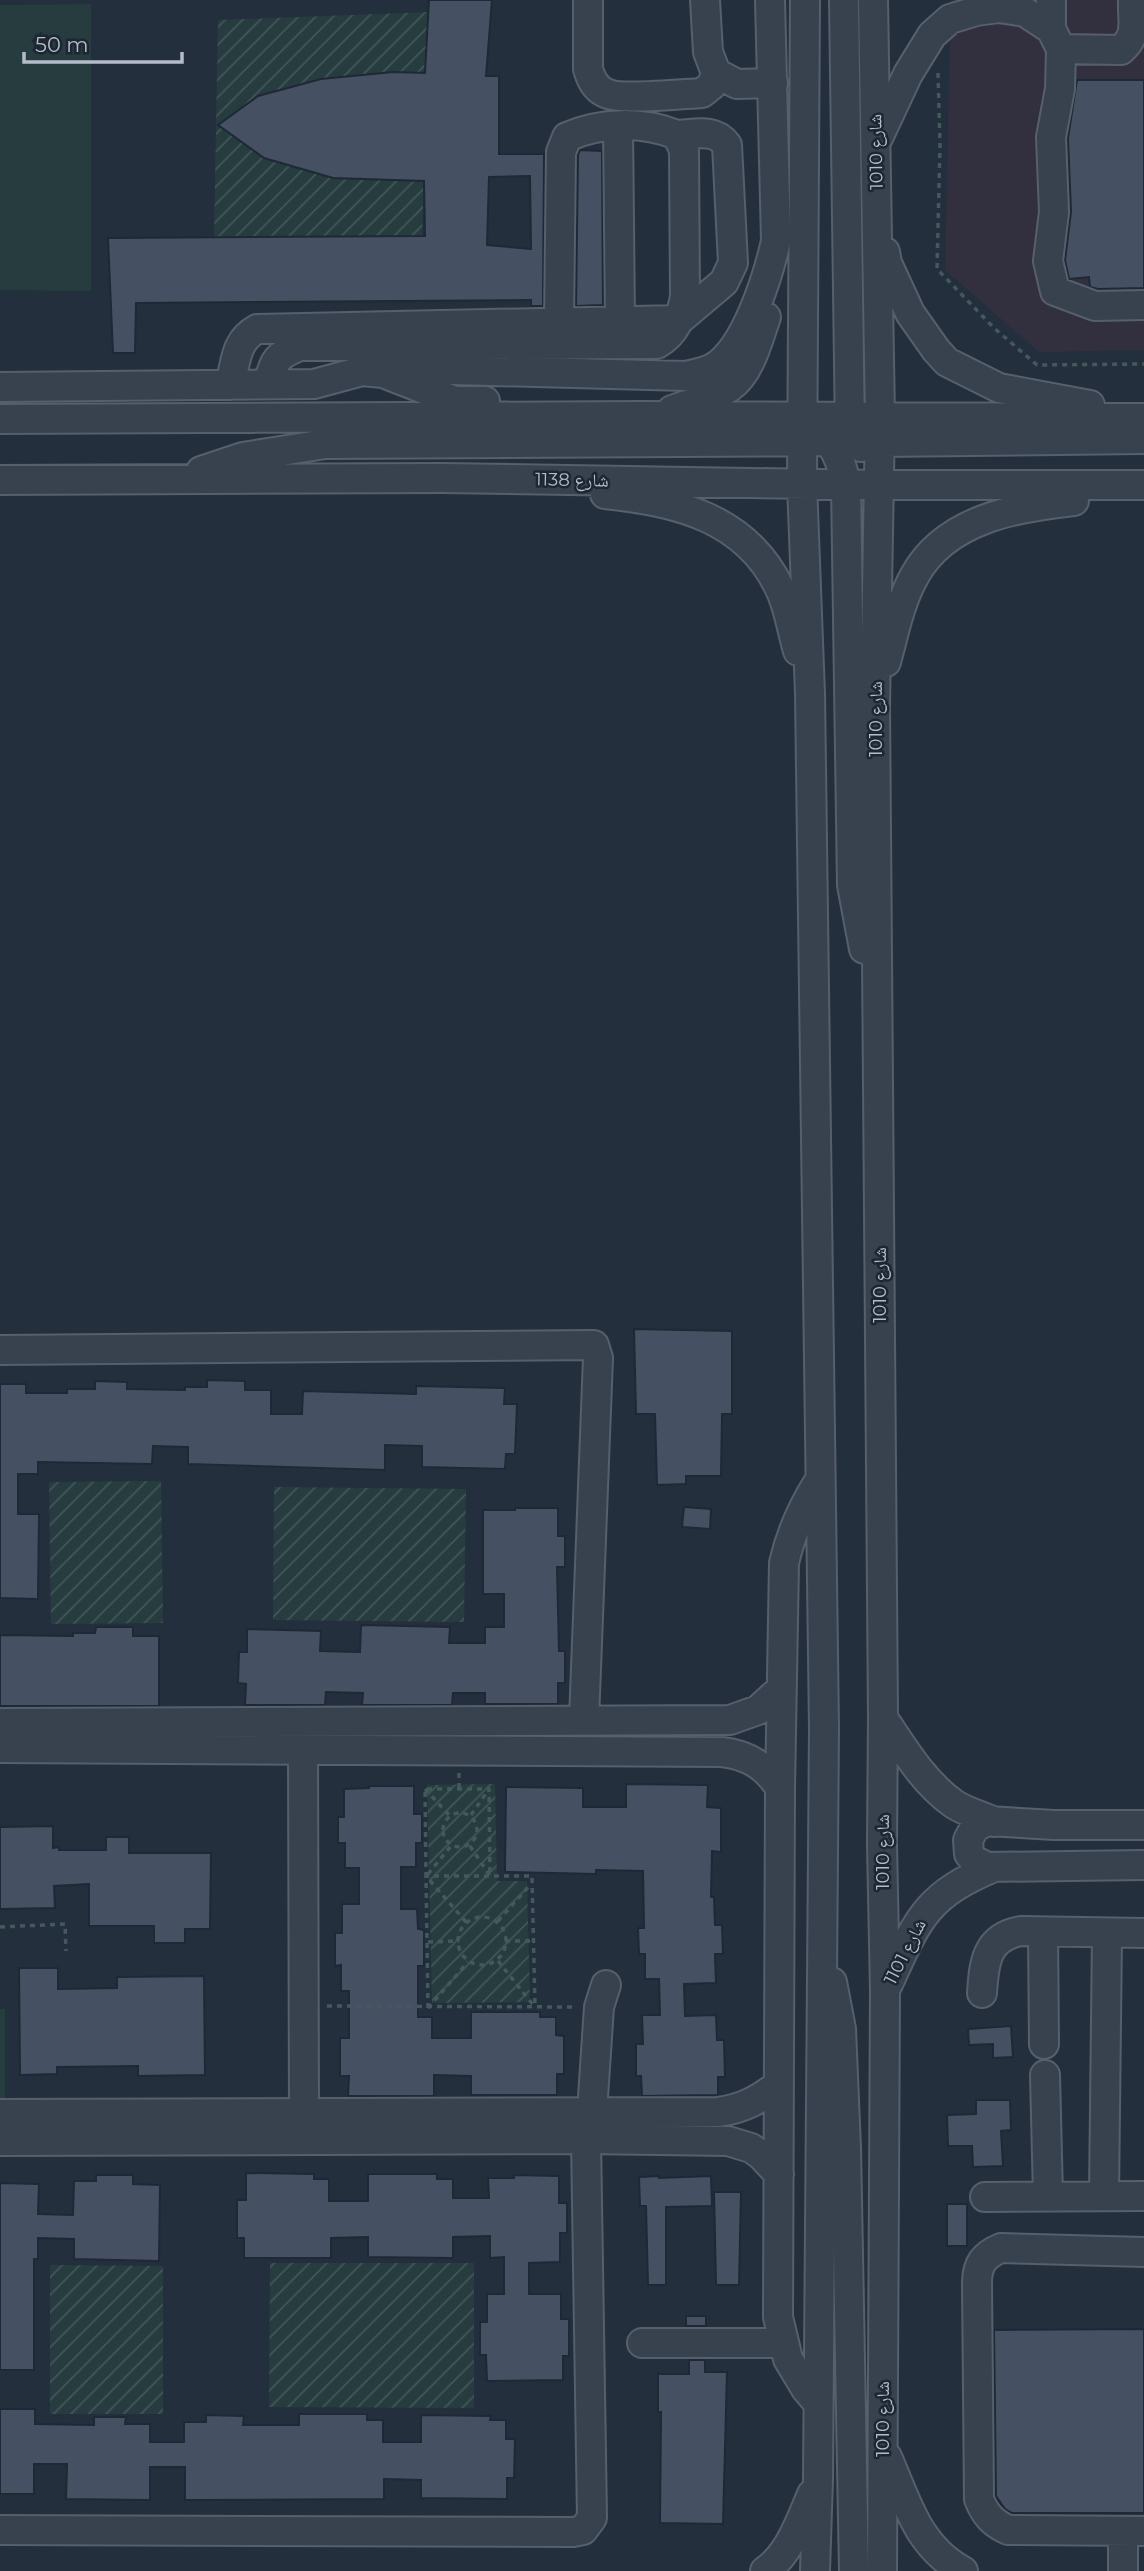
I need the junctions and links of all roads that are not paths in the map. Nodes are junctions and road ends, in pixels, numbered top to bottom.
1 (588, 0) edge
2 (705, 0) edge
3 (770, 0) edge
4 (804, 0) edge
5 (844, 0) edge
6 (873, 0) edge
7 (1051, 0) edge
8 (1133, 0) edge
9 (1056, 39) junction
10 (719, 83) junction
11 (773, 83) junction
12 (618, 126) junction
13 (677, 135) junction
14 (876, 144) junction
15 (877, 210) junction
16 (802, 221) junction
17 (1144, 305) edge
18 (679, 320) junction
19 (620, 321) junction
20 (559, 322) junction
21 (383, 373) junction
22 (268, 384) junction
23 (230, 385) junction
24 (0, 387) edge
25 (650, 416) junction
26 (1144, 416) edge
27 (0, 419) edge
28 (843, 435) junction
29 (1144, 439) edge
30 (442, 478) junction
31 (175, 479) junction
32 (0, 480) edge
33 (802, 483) junction
34 (846, 484) junction
35 (879, 485) junction
36 (1144, 485) edge
37 (1144, 496) edge
38 (810, 694) junction
39 (875, 705) junction
40 (878, 1021) junction
41 (0, 1350) edge
42 (819, 1481) junction
43 (781, 1689) junction
44 (883, 1718) junction
45 (584, 1720) junction
46 (715, 1720) junction
47 (0, 1723) edge
48 (0, 1748) edge
49 (303, 1750) junction
50 (711, 1752) junction
51 (780, 1788) junction
52 (995, 1822) junction
53 (1144, 1825) edge
54 (1144, 1865) edge
55 (994, 1867) junction
56 (1043, 1932) junction
57 (1107, 1933) junction
58 (1144, 1933) edge
59 (821, 1949) junction
60 (885, 1991) junction
61 (982, 1993) dead end
62 (602, 1996) road end
63 (1044, 2044) dead end
64 (1045, 2075) dead end
65 (778, 2085) junction
66 (718, 2112) junction
67 (304, 2113) junction
68 (0, 2114) edge
69 (589, 2125) junction
70 (0, 2141) edge
71 (717, 2141) junction
72 (779, 2174) junction
73 (1048, 2196) junction
74 (1104, 2196) junction
75 (1144, 2196) edge
76 (985, 2197) dead end
77 (1144, 2252) edge
78 (642, 2343) dead end
79 (783, 2343) junction
80 (817, 2402) junction
81 (883, 2448) junction
82 (818, 2479) junction
83 (0, 2530) edge
84 (1134, 2531) edge
85 (765, 2571) edge
86 (815, 2571) edge
87 (854, 2571) edge
88 (882, 2571) edge
89 (963, 2571) edge
90 (1123, 2571) edge

1 - 10 street
2 - 10 street
3 - 11 street
4 - 16 street, شارع 1010
5 - 28 street
6 - 14 street, شارع 1010
7 - 9 street
8 - 9 street
9 - 14 street
9 - 17 street
10 - 11 street
11 - 21 street
12 - 13 street
12 - 19 street
12 - 20 street
13 - 18 street
13 - 18 street
14 - 15 street, شارع 1010
15 - 26 street
15 - 28 street, شارع 1010
16 - 25 street
16 - 28 street, شارع 1010
18 - 19 street
18 - 22 street
19 - 20 street
20 - 23 street
21 - 22 street
21 - 25 street
22 - 23 street
23 - 24 street
25 - 27 street
25 - 28 street
26 - 28 street
28 - 29 street
28 - 31 street
28 - 33 street, شارع 1010
28 - 34 street
28 - 35 street
30 - 31 street, شارع 1138
30 - 33 street, شارع 1138
30 - 38 street
31 - 32 street, شارع 1138
33 - 34 street, شارع 1138
33 - 38 street, شارع 1010
34 - 35 street, شارع 1138
34 - 40 street
35 - 36 street, شارع 1138
35 - 39 street, شارع 1010
37 - 39 street
38 - 42 street, شارع 1010
39 - 40 street, شارع 1010
40 - 44 street, شارع 1010
41 - 45 street
42 - 43 street
42 - 59 street, شارع 1010
43 - 46 street
43 - 51 street
44 - 52 street
44 - 60 street, شارع 1010
45 - 46 street
45 - 47 street
46 - 50 street
48 - 49 street
49 - 50 street
49 - 67 street
50 - 51 street
51 - 65 street
52 - 53 street
52 - 55 street
54 - 55 street, شارع 1101
55 - 60 street, شارع 1101
56 - 57 street
56 - 61 street
56 - 63 street
57 - 58 street
57 - 74 street
59 - 80 street, شارع 1010
59 - 87 street
60 - 81 street, شارع 1010
62 - 69 street
64 - 73 street
65 - 66 street
65 - 72 street
66 - 69 street
66 - 71 street
67 - 68 street
67 - 69 street
69 - 70 street
69 - 71 street
69 - 83 street
71 - 72 street
72 - 79 street
73 - 74 street
73 - 76 street
74 - 75 street
77 - 84 street
78 - 79 street
79 - 80 street
80 - 82 street, شارع 1010
81 - 88 street, شارع 1010
81 - 89 street
82 - 85 street
82 - 86 street, شارع 1010
84 - 90 street

